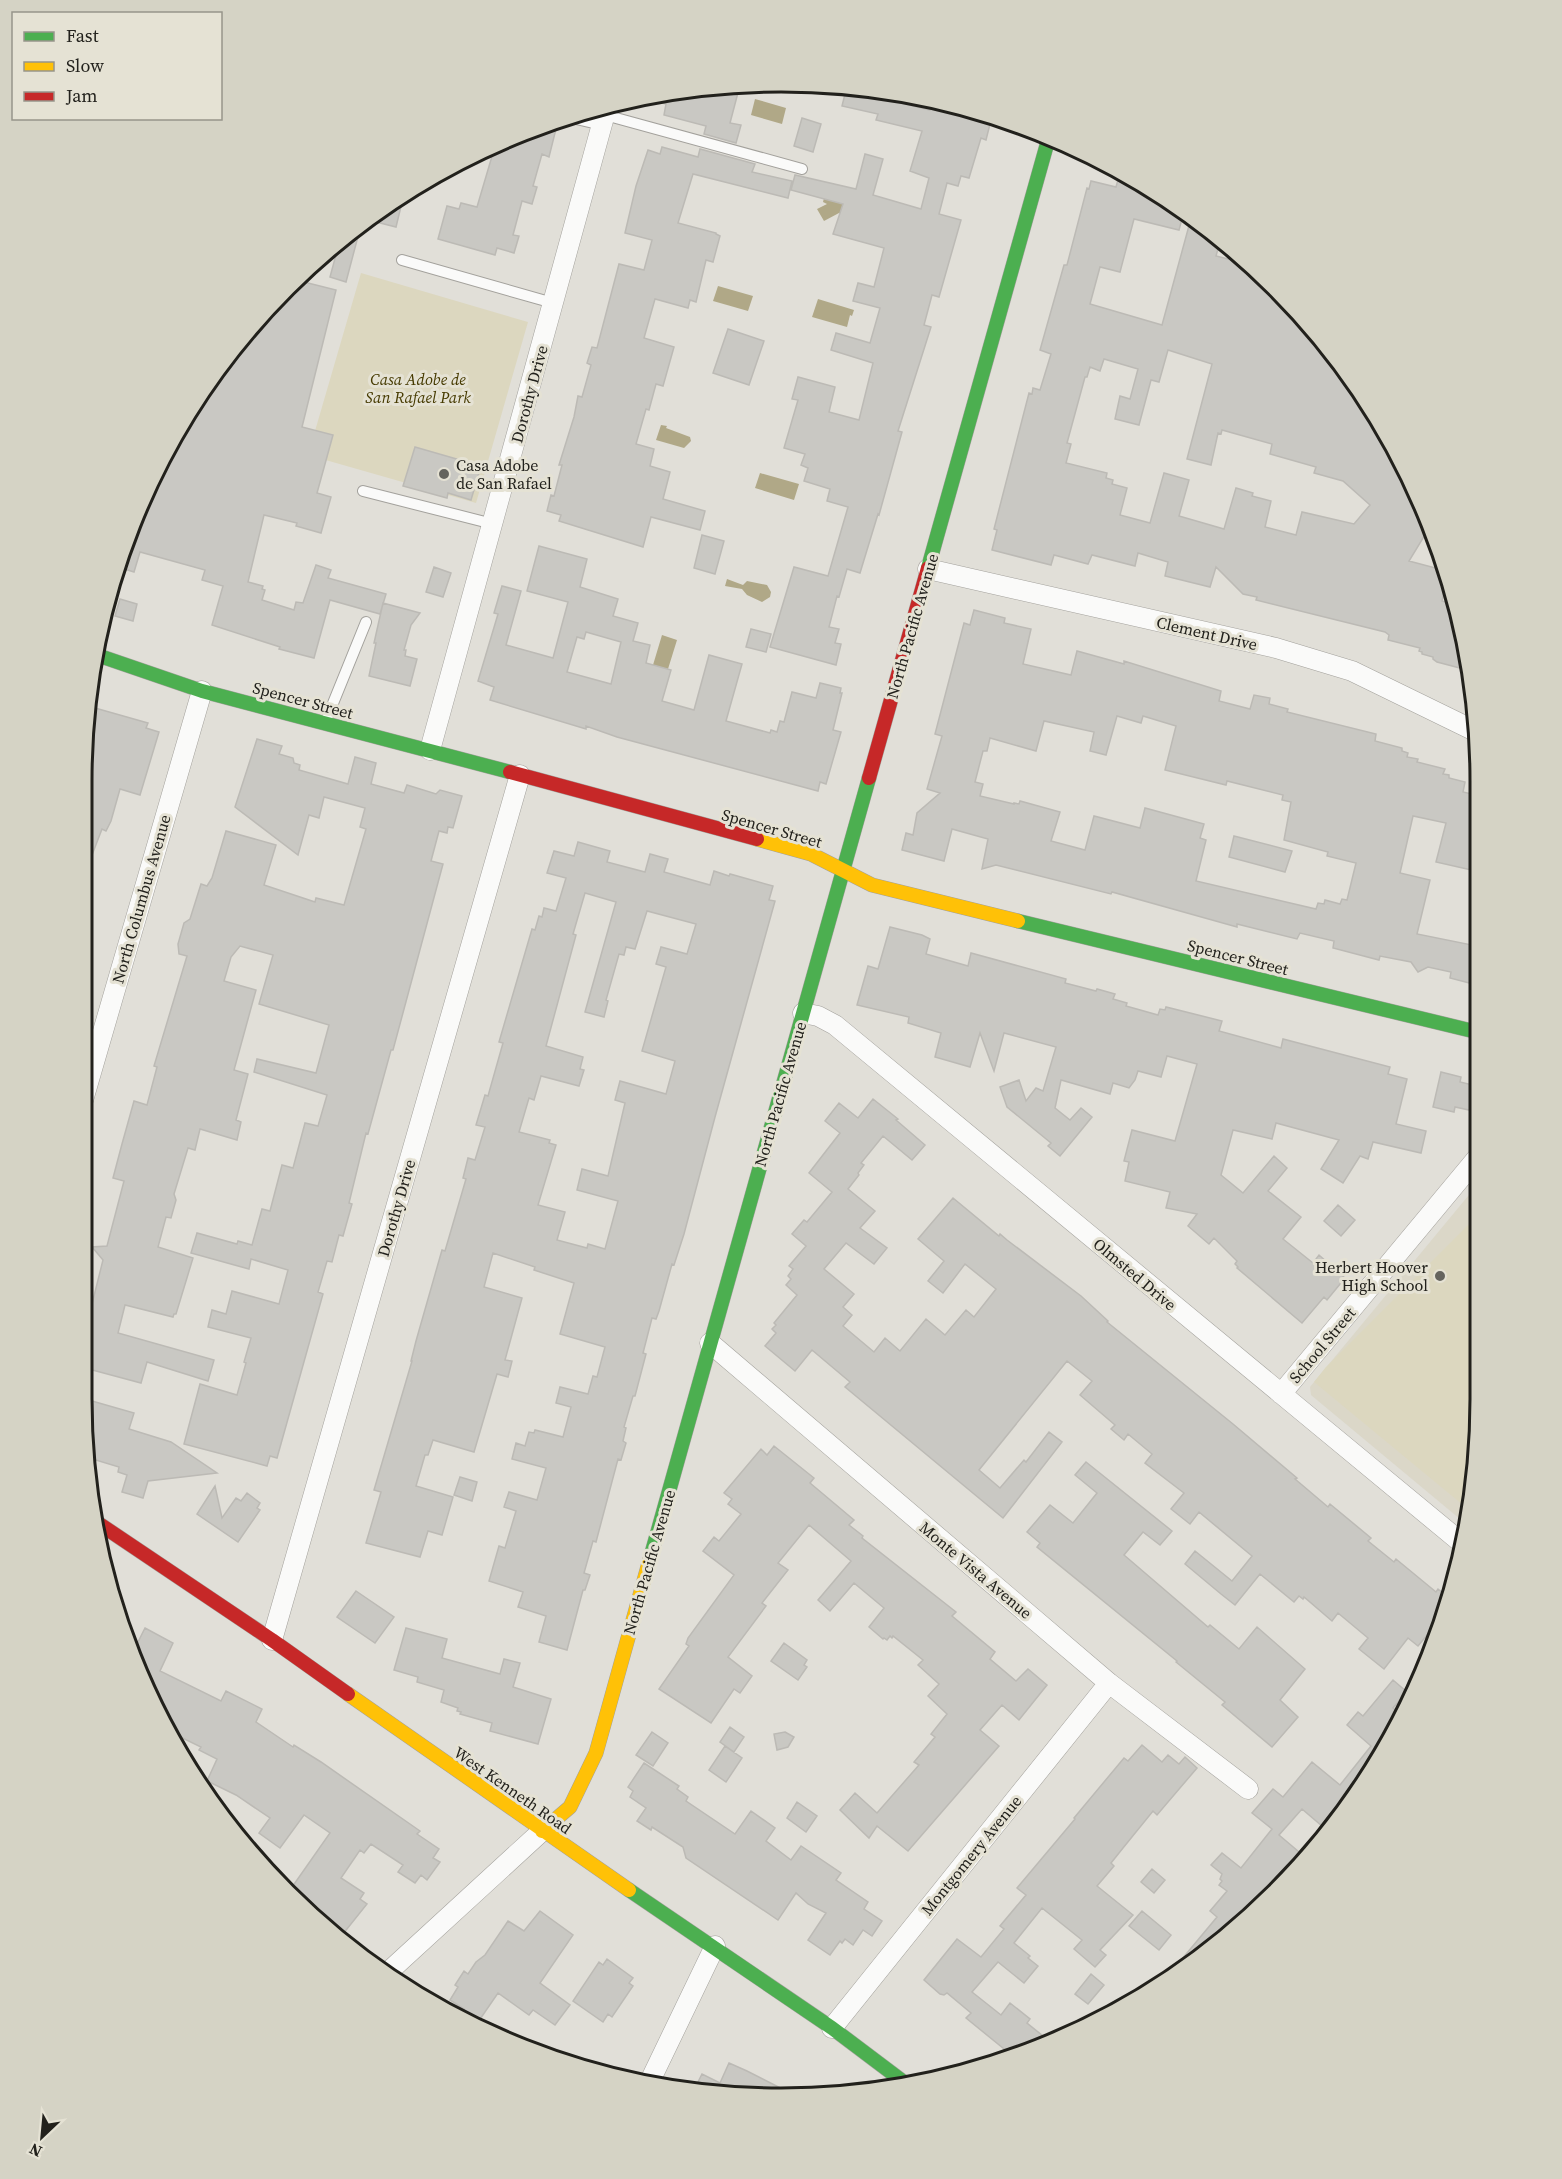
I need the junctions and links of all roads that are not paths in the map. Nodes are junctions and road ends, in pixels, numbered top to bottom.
1 (604, 115) edge
2 (1046, 144) edge
3 (802, 169) dead end
4 (402, 260) dead end
5 (553, 303) junction
6 (363, 491) dead end
7 (493, 524) junction
8 (928, 569) junction
9 (366, 622) dead end
10 (103, 657) edge
11 (202, 691) junction
12 (324, 723) junction
13 (1468, 728) edge
14 (430, 750) junction
15 (520, 775) junction
16 (843, 872) junction
17 (803, 1012) junction
18 (1470, 1030) edge
19 (92, 1069) edge
20 (1470, 1166) edge
21 (710, 1343) junction
22 (1281, 1394) junction
23 (104, 1527) edge
24 (1456, 1538) edge
25 (272, 1640) junction
26 (1109, 1683) junction
27 (1248, 1789) dead end
28 (542, 1831) junction
29 (714, 1947) junction
30 (393, 1968) edge
31 (832, 2028) junction
32 (653, 2075) edge
33 (897, 2077) edge

1 - 3 lane
1 - 5 street, Dorothy Drive
2 - 8 street, North Pacific Avenue
4 - 5 lane
5 - 7 street, Dorothy Drive
6 - 7 lane
7 - 14 street, Dorothy Drive
8 - 13 street, Clement Drive
8 - 16 street, North Pacific Avenue
9 - 12 lane
10 - 11 street, Spencer Street
11 - 12 street, Spencer Street
11 - 19 street, North Columbus Avenue
12 - 14 street, Spencer Street
14 - 15 street, Spencer Street
15 - 16 street, Spencer Street
15 - 25 street, Dorothy Drive
16 - 17 street, North Pacific Avenue
16 - 18 street, Spencer Street
17 - 21 street, North Pacific Avenue
17 - 22 street, Olmsted Drive
20 - 22 street, School Street
21 - 26 street, Monte Vista Avenue
21 - 28 street, North Pacific Avenue
22 - 24 street, Olmsted Drive
23 - 25 street, West Kenneth Road
25 - 28 street, West Kenneth Road
26 - 27 street, Monte Vista Avenue
26 - 31 street, Montgomery Avenue
28 - 29 street, West Kenneth Road
28 - 30 street, North Pacific Avenue
29 - 31 street, West Kenneth Road
29 - 32 street
31 - 33 street, West Kenneth Road

